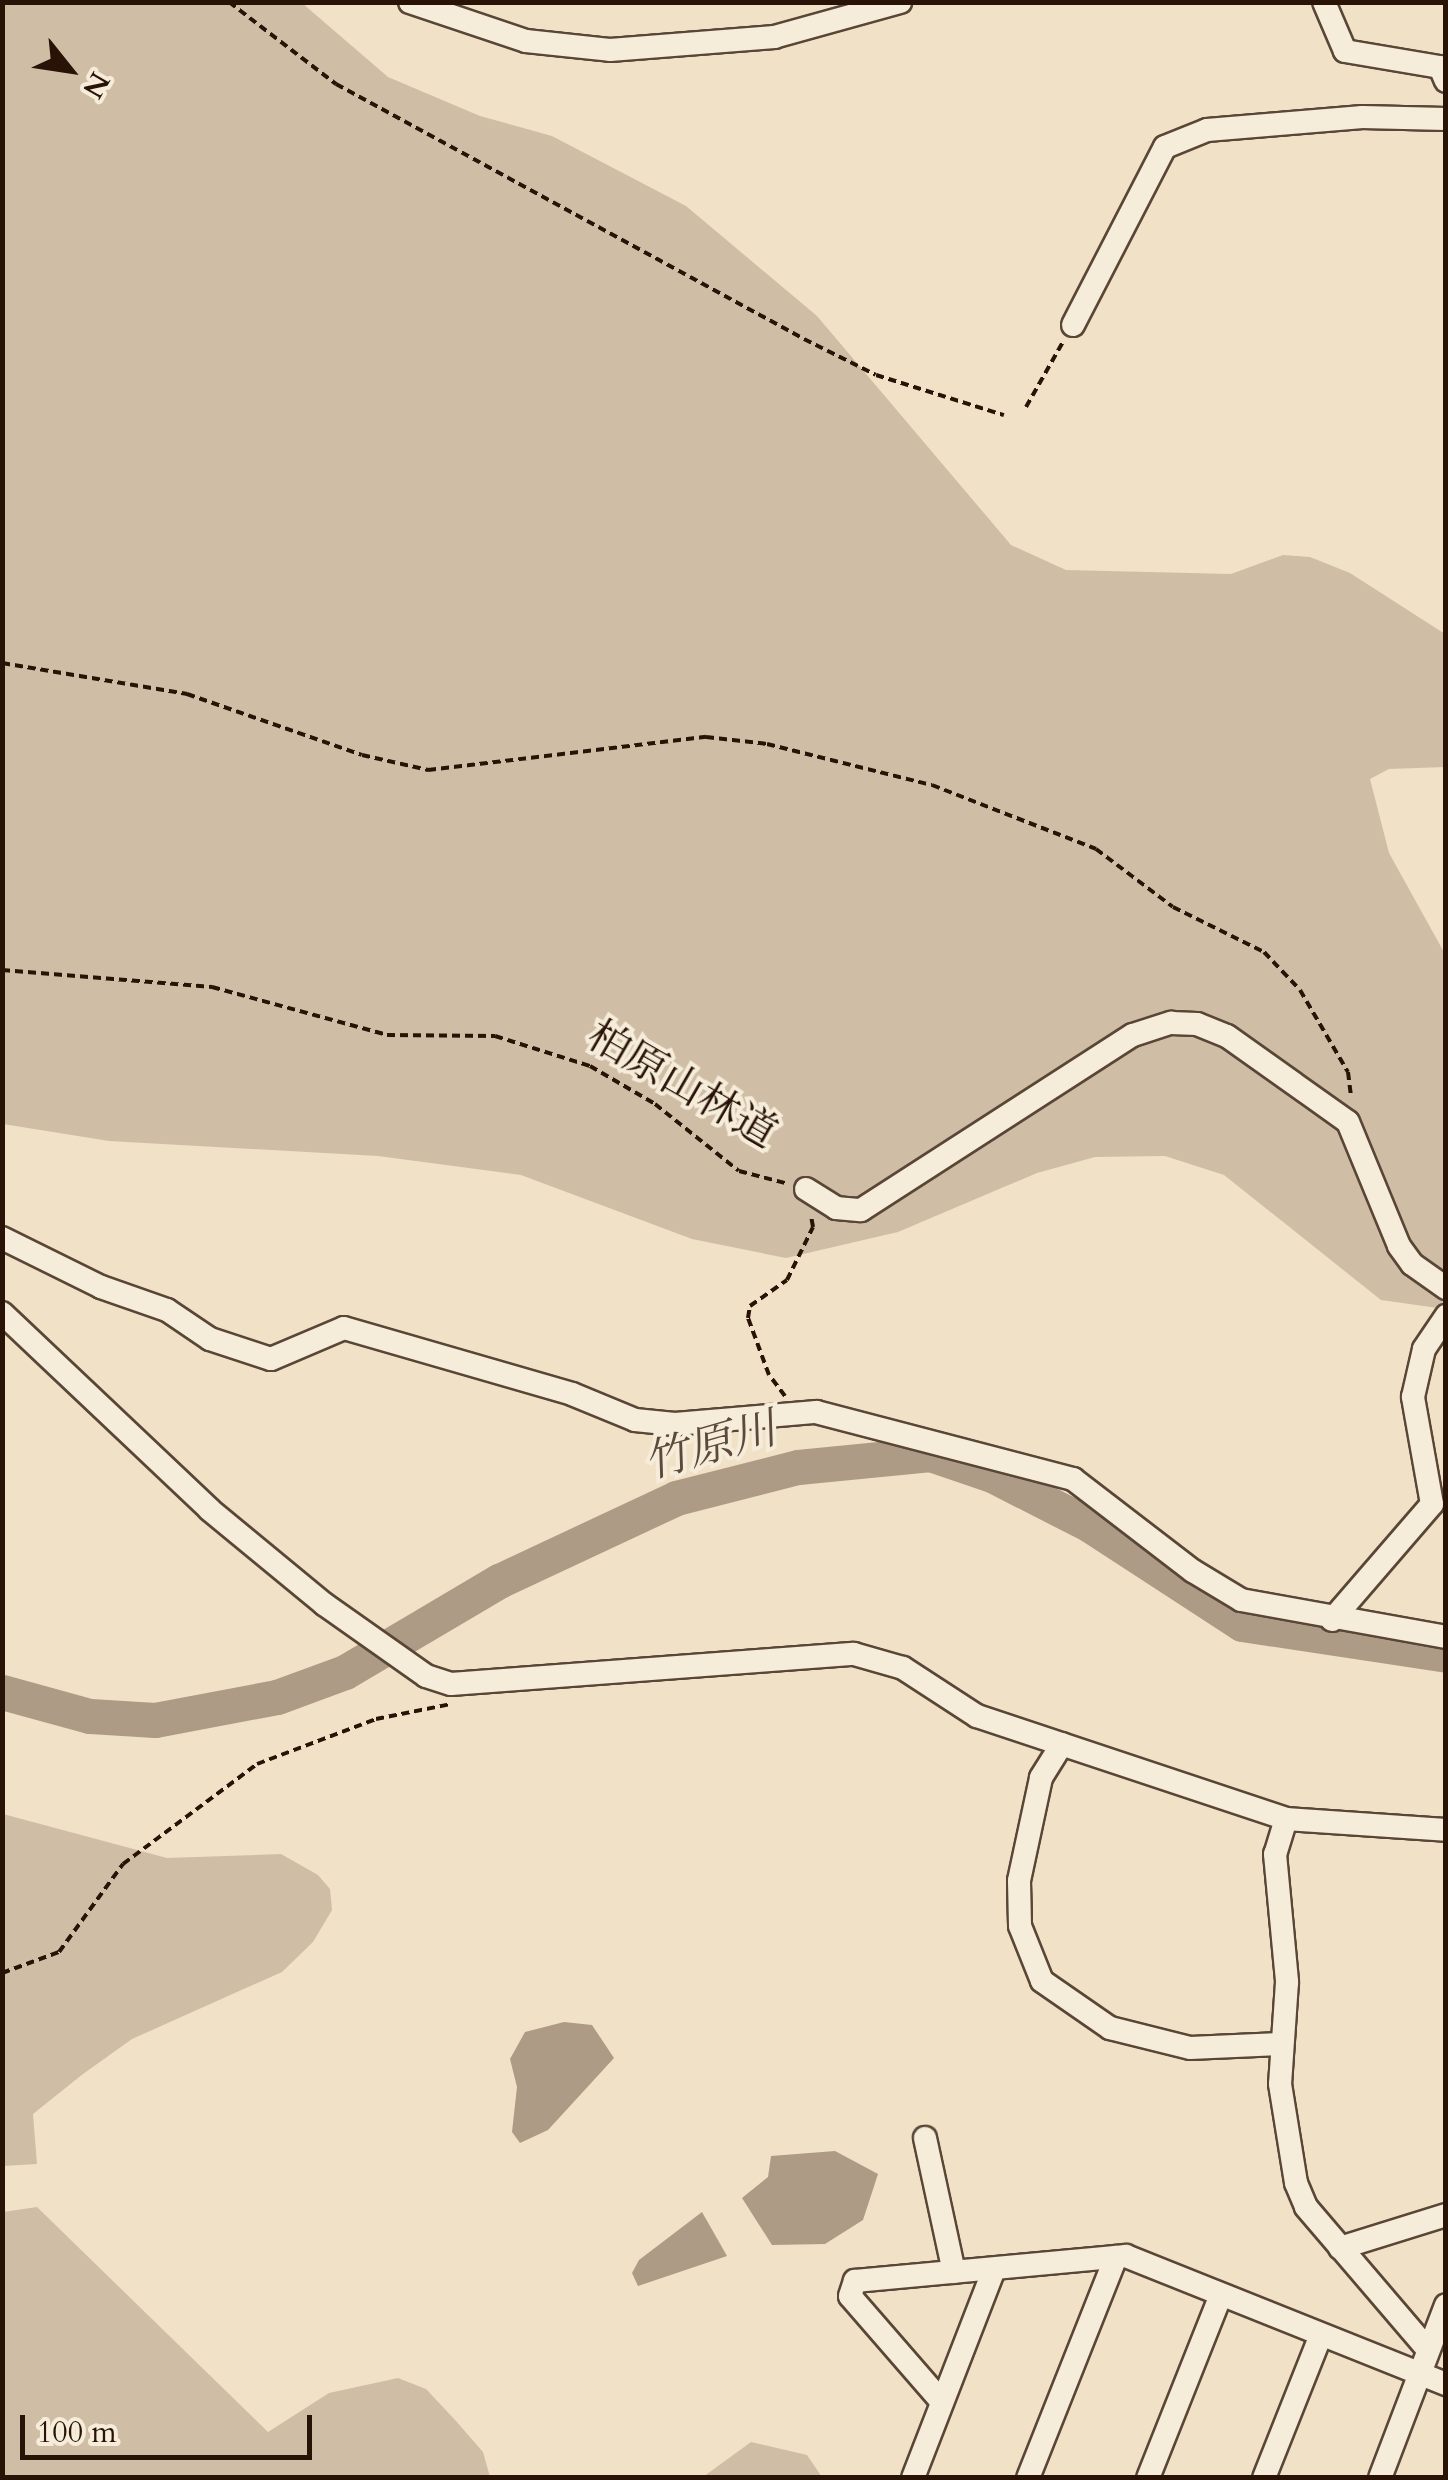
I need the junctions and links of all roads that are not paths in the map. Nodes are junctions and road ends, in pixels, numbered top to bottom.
1 (410, 2) edge
2 (900, 2) edge
3 (1324, 2) edge
4 (1446, 81) edge
5 (1446, 119) edge
6 (1073, 325) road end
7 (806, 1189) road end
8 (2, 1238) edge
9 (1446, 1288) edge
10 (2, 1313) edge
11 (1446, 1316) edge
12 (1332, 1620) junction
13 (1446, 1637) edge
14 (1062, 1744) junction
15 (1286, 1819) junction
16 (1446, 1830) edge
17 (1280, 2044) junction
18 (925, 2138) dead end
19 (1446, 2215) edge
20 (1340, 2248) junction
21 (1116, 2257) junction
22 (994, 2268) junction
23 (954, 2272) junction
24 (1221, 2294) junction
25 (1446, 2305) edge
26 (1321, 2334) junction
27 (1428, 2350) junction
28 (1420, 2374) junction
29 (1446, 2384) edge
30 (942, 2402) junction
31 (913, 2478) edge
32 (1028, 2478) edge
33 (1148, 2478) edge
34 (1264, 2478) edge
35 (1380, 2478) edge

1 - 2 street
3 - 4 street
5 - 6 street
7 - 9 street, 柏原山林道
8 - 12 street
10 - 14 street
11 - 12 street
12 - 13 street
14 - 15 street
14 - 17 street
15 - 16 street
15 - 17 street
17 - 20 street
18 - 23 street
19 - 20 street
20 - 27 street
21 - 22 street
21 - 24 street
21 - 32 street
22 - 23 street
22 - 30 street
23 - 30 street
24 - 26 street
24 - 33 street
25 - 27 street
26 - 28 street
26 - 34 street
27 - 28 street
28 - 29 street
28 - 35 street
30 - 31 street

